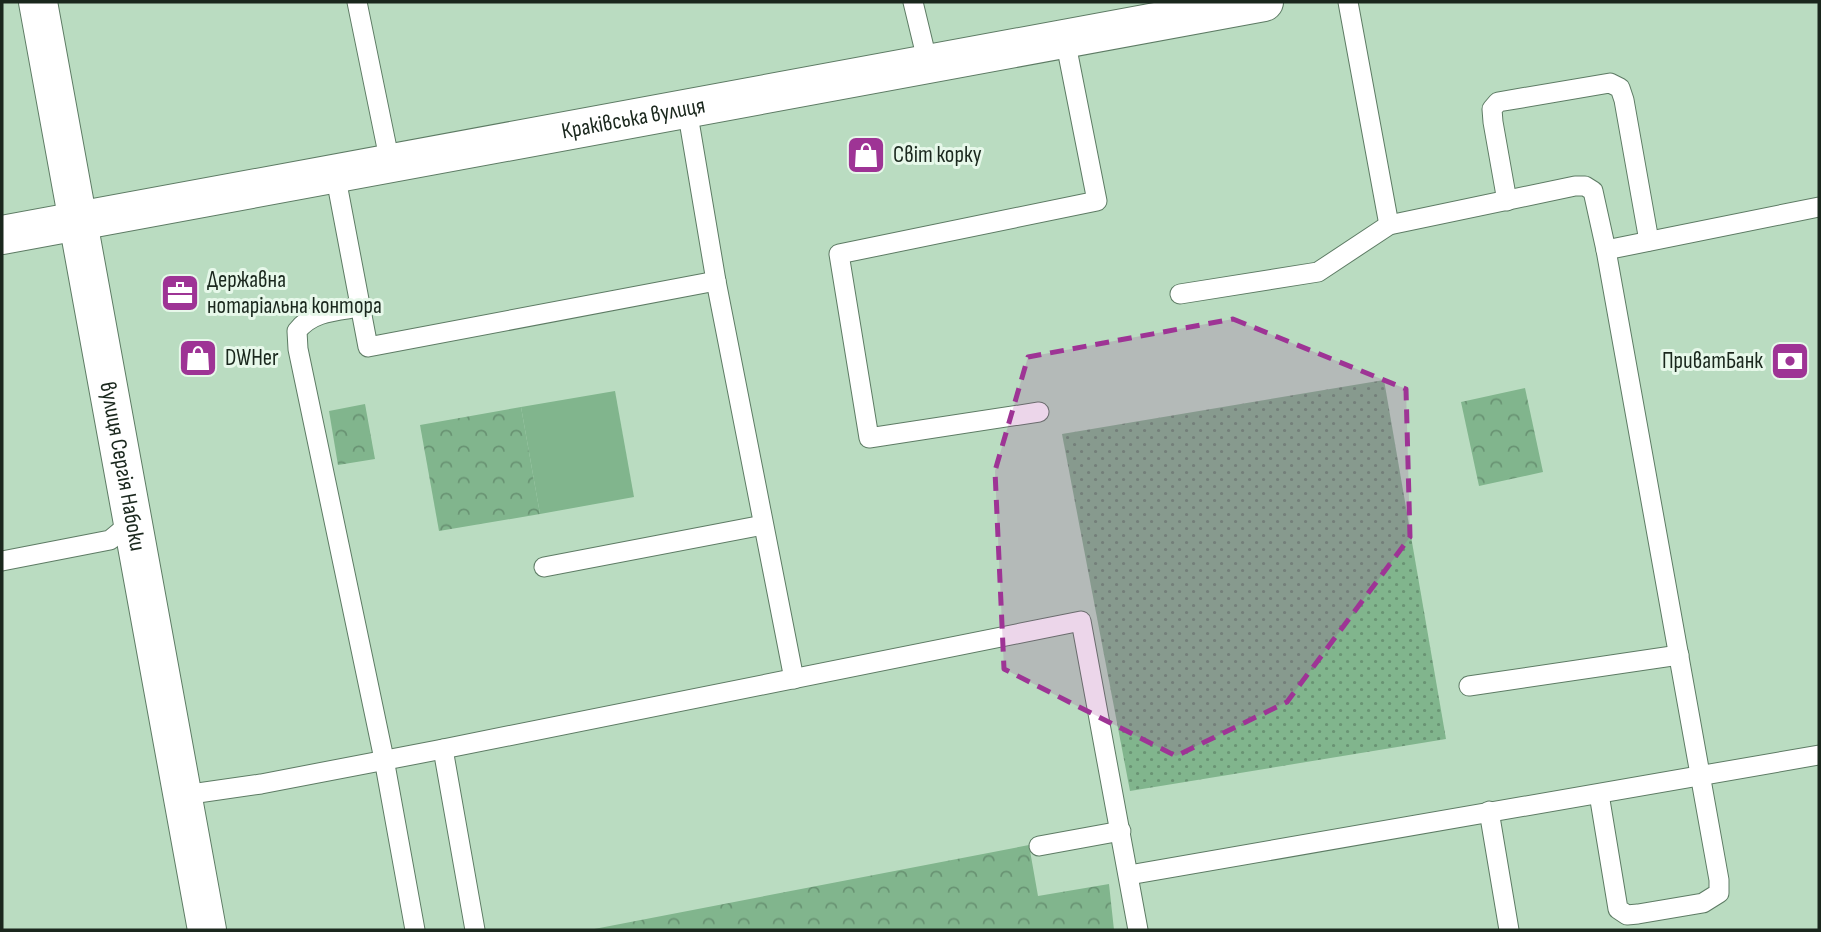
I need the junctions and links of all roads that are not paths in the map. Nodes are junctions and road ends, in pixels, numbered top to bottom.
1 (38, 2) edge
2 (357, 2) edge
3 (913, 2) edge
4 (1264, 2) edge
5 (1348, 2) edge
6 (1065, 39) junction
7 (928, 64) junction
8 (687, 109) junction
9 (390, 163) junction
10 (335, 173) junction
11 (1507, 201) junction
12 (1819, 207) edge
13 (79, 221) junction
14 (1389, 225) junction
15 (2, 235) edge
16 (1649, 241) junction
17 (1606, 250) junction
18 (716, 281) junction
19 (1180, 294) dead end
20 (360, 307) junction
21 (1039, 412) dead end
22 (134, 520) junction
23 (763, 525) junction
24 (2, 561) edge
25 (544, 567) dead end
26 (1679, 656) junction
27 (794, 679) junction
28 (1469, 686) dead end
29 (443, 749) junction
30 (1819, 755) edge
31 (384, 760) junction
32 (1702, 776) junction
33 (1599, 794) junction
34 (184, 795) junction
35 (1489, 811) junction
36 (1121, 831) junction
37 (1039, 846) dead end
38 (1129, 875) junction
39 (208, 930) edge
40 (415, 930) edge
41 (475, 930) edge
42 (1138, 930) edge
43 (1509, 930) edge

1 - 13 street, вулиця Сергія Набоки
2 - 9 lane
3 - 7 lane
4 - 6 street, Краківська вулиця
5 - 14 lane
6 - 7 street, Краківська вулиця
6 - 21 lane
7 - 8 street, Краківська вулиця
8 - 9 street, Краківська вулиця
8 - 18 lane
9 - 10 street, Краківська вулиця
10 - 13 street, Краківська вулиця
10 - 20 lane
11 - 14 lane
11 - 16 lane
11 - 17 lane
12 - 16 lane
13 - 15 street, Краківська вулиця
13 - 22 street, вулиця Сергія Набоки
14 - 19 lane
16 - 17 lane
17 - 26 lane
18 - 20 lane
18 - 23 lane
20 - 31 lane
22 - 24 lane
22 - 34 street, вулиця Сергія Набоки
23 - 25 lane
23 - 27 lane
26 - 28 lane
26 - 32 lane
27 - 29 lane
27 - 36 lane
29 - 31 lane
29 - 41 lane
30 - 32 lane
31 - 34 lane
31 - 40 lane
32 - 33 lane
32 - 33 lane
33 - 35 lane
34 - 39 street, вулиця Сергія Набоки
35 - 38 lane
35 - 43 lane
36 - 37 lane
36 - 38 lane
38 - 42 lane

